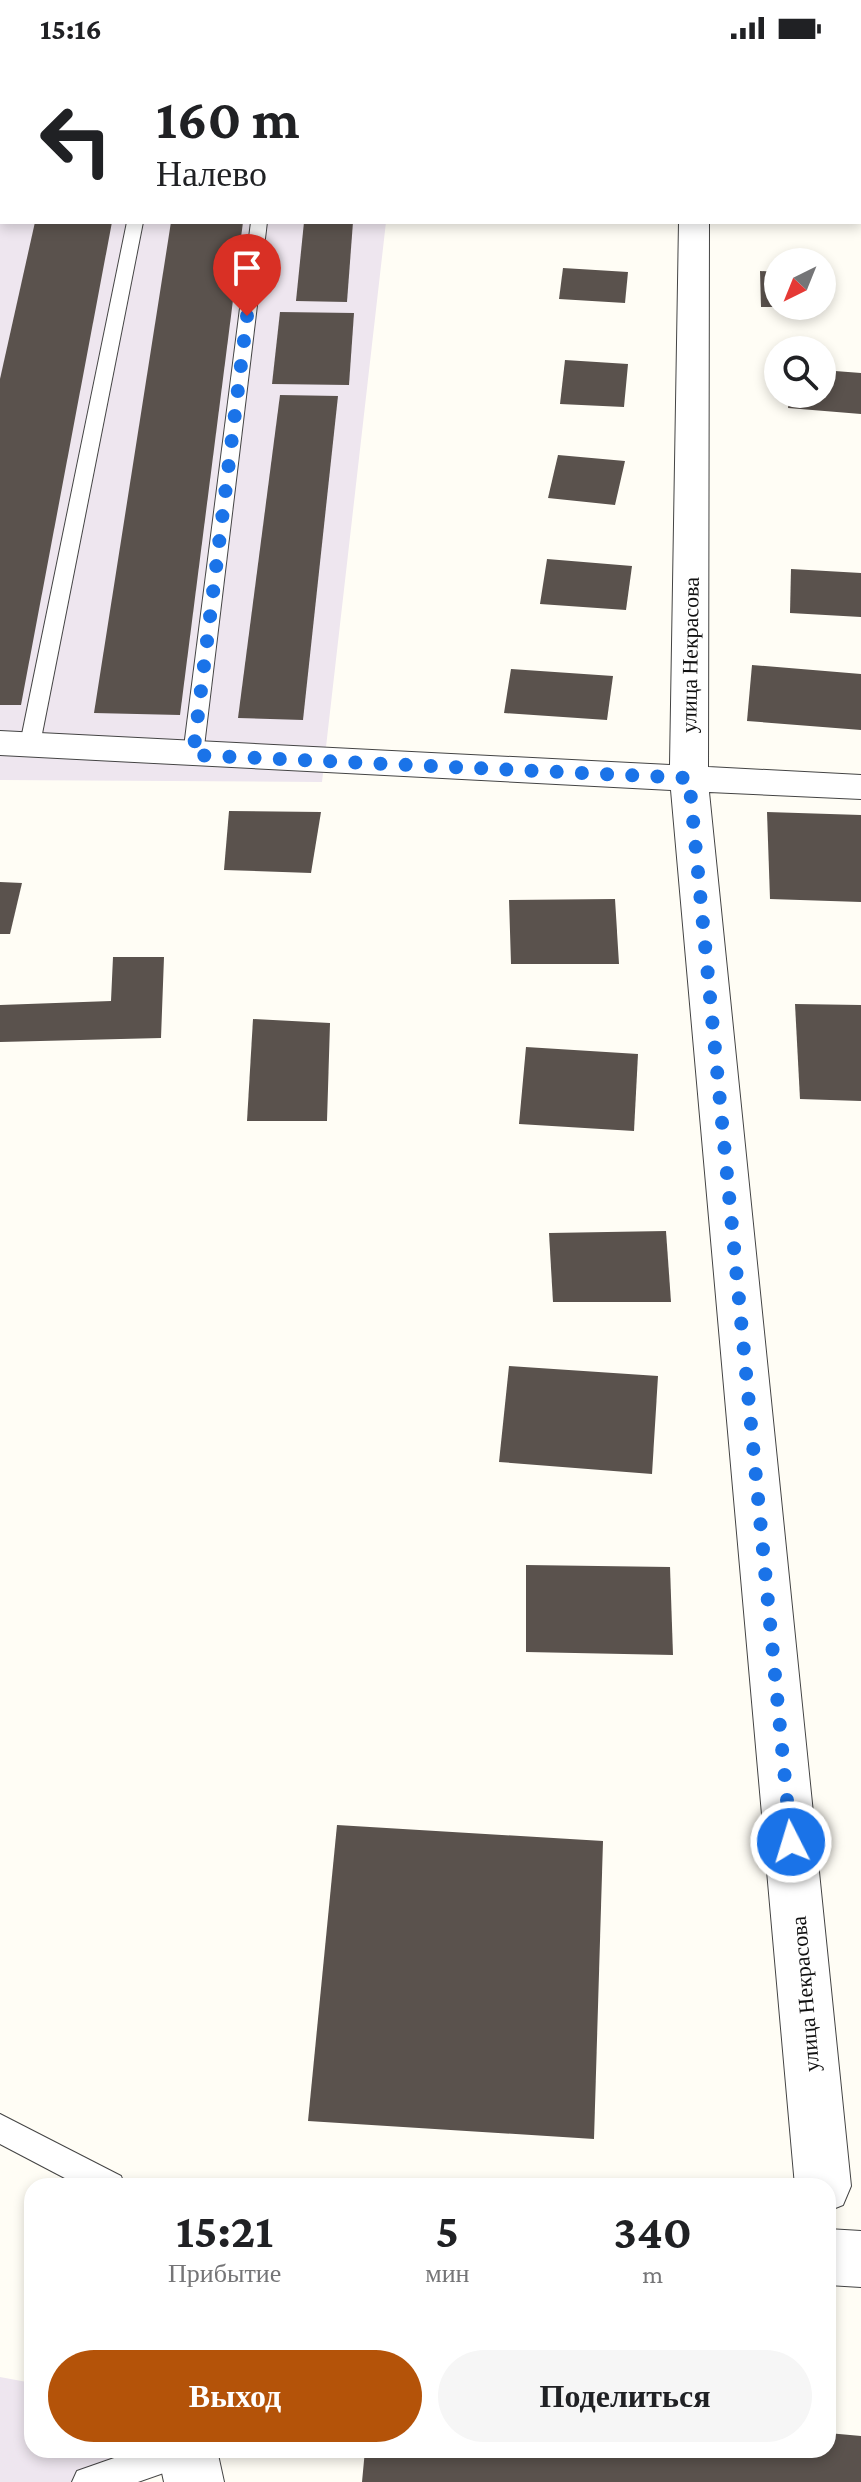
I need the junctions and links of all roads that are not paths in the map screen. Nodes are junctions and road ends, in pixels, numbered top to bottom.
1 (135, 224) edge
2 (259, 224) edge
3 (694, 224) edge
4 (15, 743) edge
5 (193, 755) junction
6 (689, 778) junction
7 (861, 787) edge
8 (0, 2128) edge
9 (95, 2178) edge
10 (822, 2178) edge
11 (162, 2458) edge
12 (189, 2458) edge
13 (88, 2482) edge
14 (194, 2482) edge

1 - 4 lane
2 - 5 lane
3 - 6 street, улица Некрасова
4 - 5 street
5 - 6 street
6 - 7 street
6 - 10 street, улица Некрасова
8 - 9 lane
11 - 13 lane
12 - 14 street

